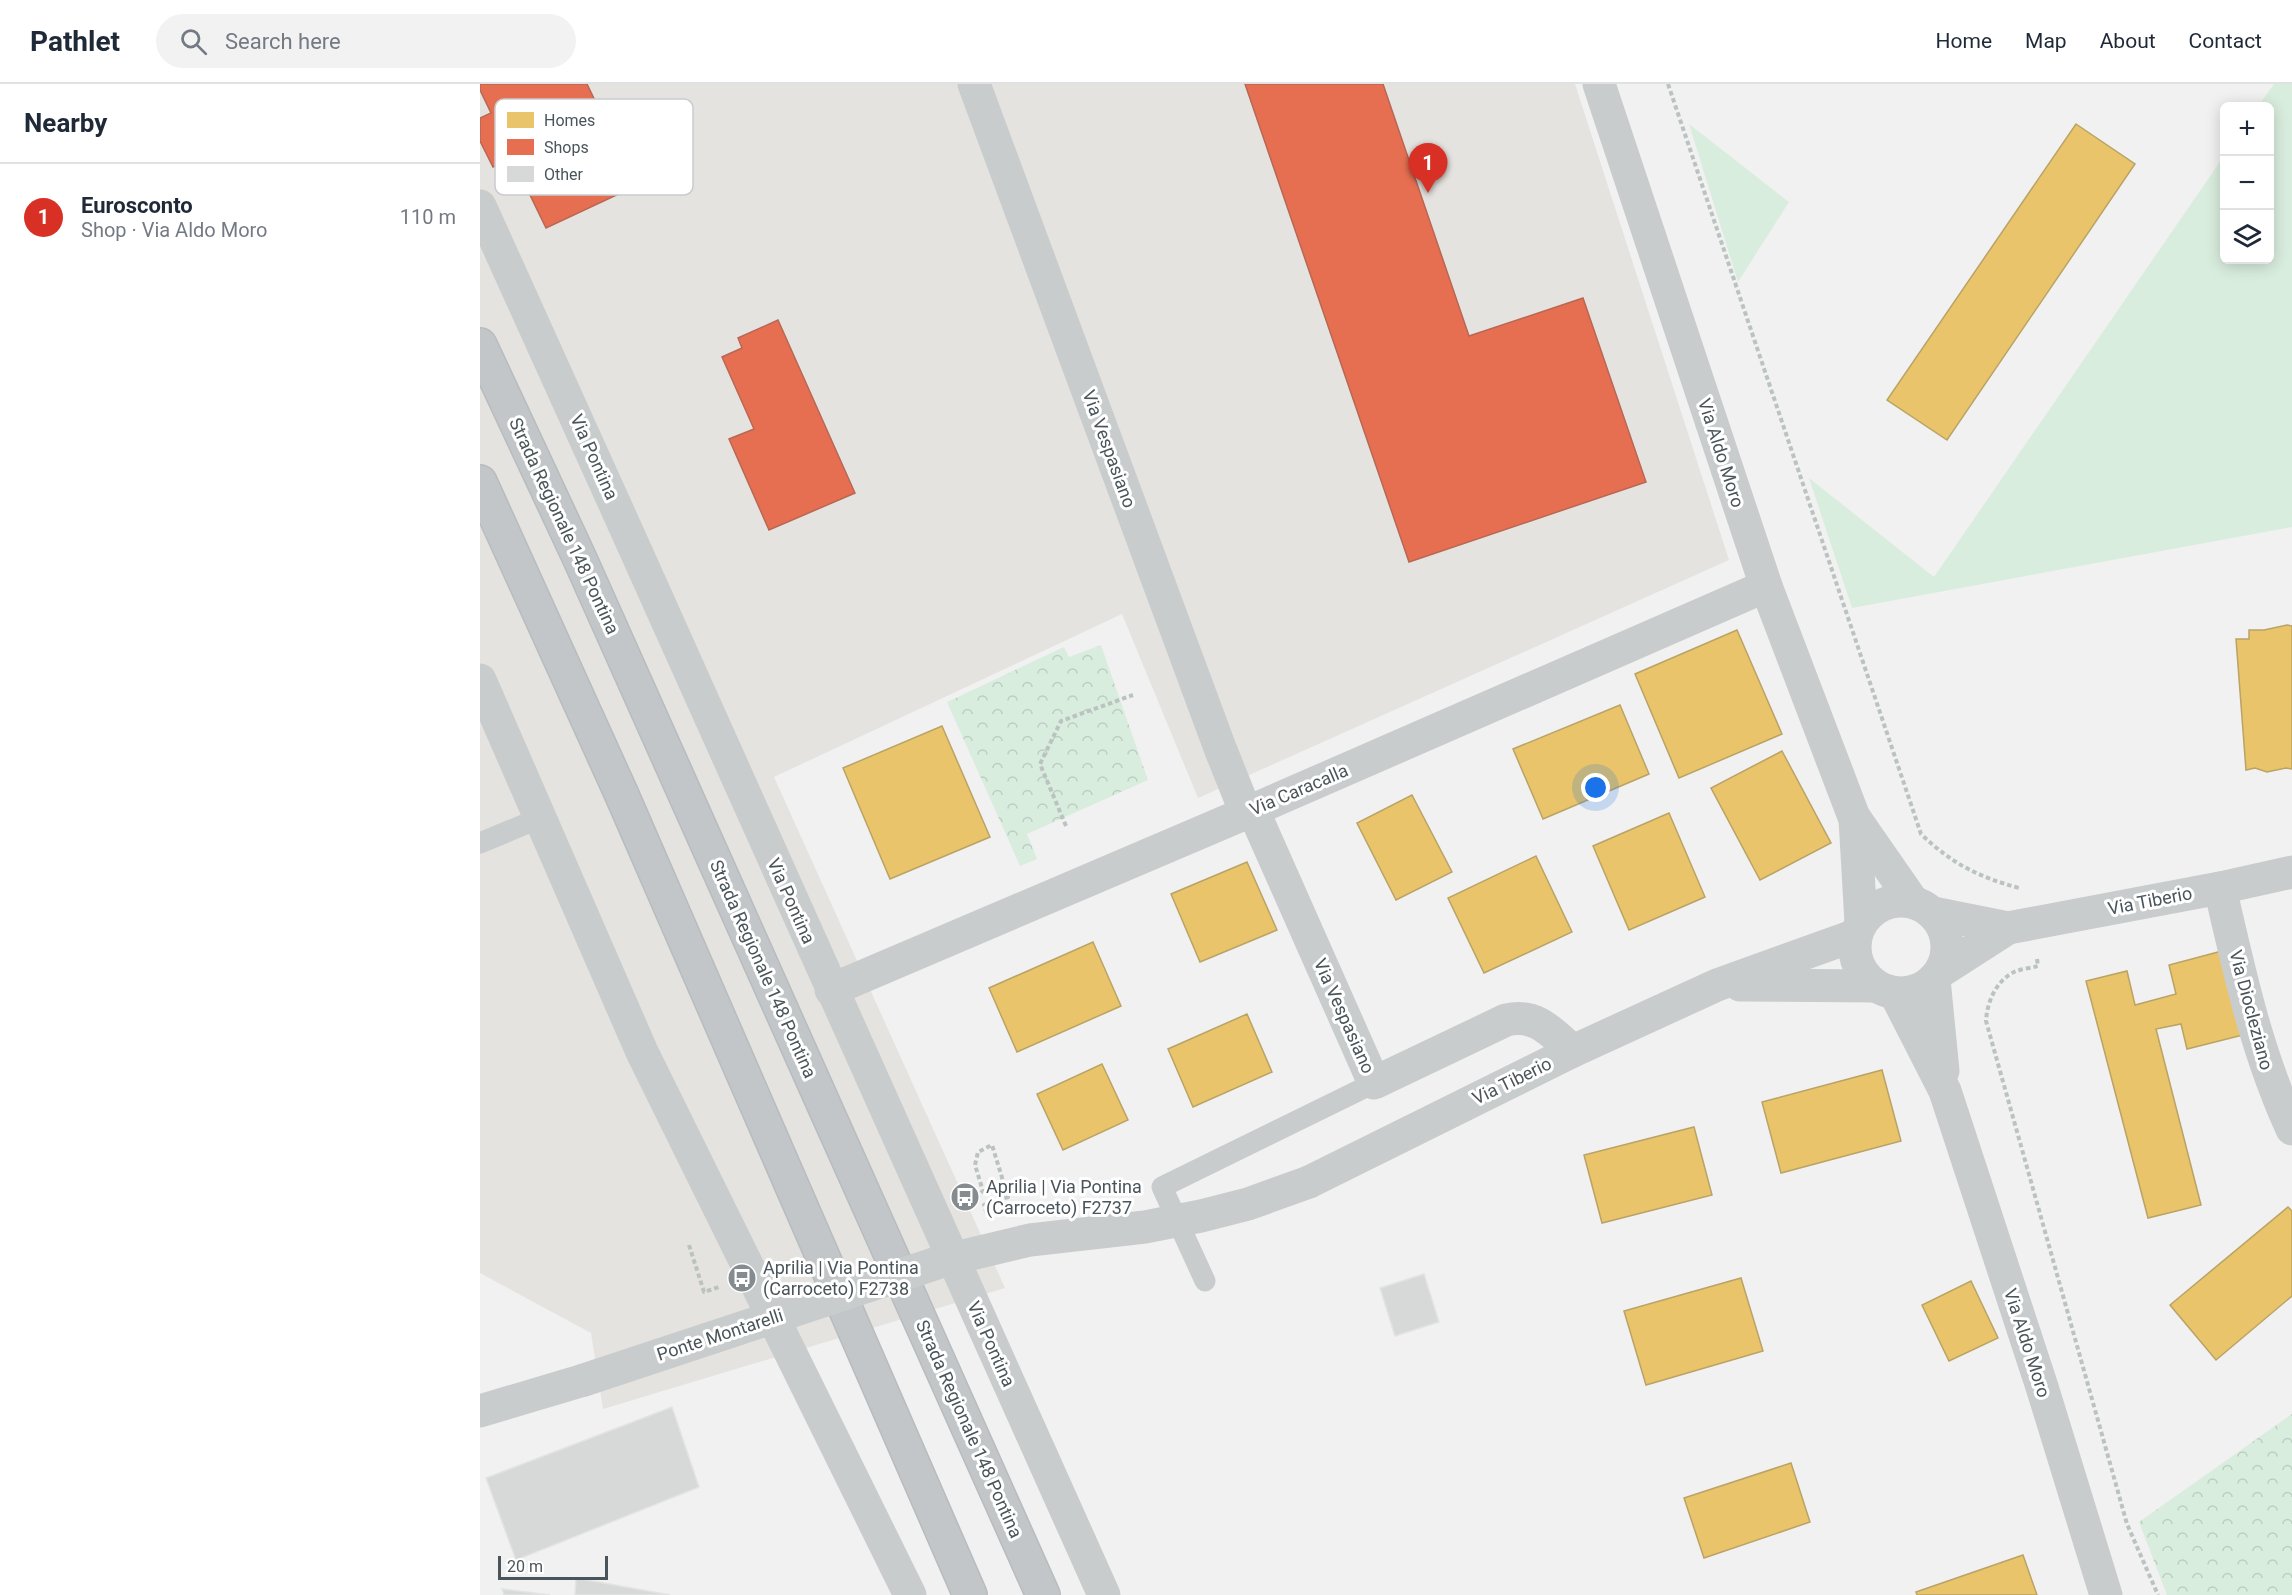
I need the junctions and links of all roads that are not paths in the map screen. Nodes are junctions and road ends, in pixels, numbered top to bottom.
1 (974, 84) edge
2 (1599, 84) edge
3 (480, 206) edge
4 (480, 345) edge
5 (480, 482) edge
6 (1766, 586) junction
7 (480, 680) edge
8 (1249, 811) junction
9 (1854, 817) junction
10 (540, 818) junction
11 (480, 843) edge
12 (2292, 872) edge
13 (2220, 888) junction
14 (1923, 908) junction
15 (2019, 926) junction
16 (1859, 929) junction
17 (1937, 975) junction
18 (1718, 985) junction
19 (1886, 989) junction
20 (831, 990) junction
21 (1573, 1051) junction
22 (1374, 1083) junction
23 (1945, 1091) junction
24 (2292, 1128) edge
25 (1309, 1182) joint
26 (1205, 1281) dead end
27 (480, 1411) edge
28 (910, 1595) edge
29 (970, 1595) edge
30 (1043, 1595) edge
31 (1104, 1595) edge
32 (2106, 1595) edge

1 - 8 street, Via Vespasiano
2 - 6 street, Via Aldo Moro
3 - 20 street, Via Pontina
4 - 30 highway, Strada Regionale 148 Pontina
5 - 29 highway
6 - 8 street, Via Caracalla
6 - 9 street, Via Aldo Moro
7 - 10 street
8 - 20 street, Via Caracalla
8 - 22 street, Via Vespasiano
9 - 14 street, Via Aldo Moro
9 - 16 street, Via Aldo Moro
10 - 11 lane
10 - 28 street
12 - 13 street, Via Tiberio
13 - 15 street, Via Tiberio
13 - 24 street, Via Diocleziano
14 - 15 street, Via Tiberio
14 - 16 street
14 - 17 street, Via Aldo Moro
15 - 17 street, Via Tiberio
16 - 18 street, Via Tiberio
16 - 19 street, Via Aldo Moro
17 - 19 street
17 - 23 street, Via Aldo Moro
18 - 19 street, Via Tiberio
18 - 21 street, Via Tiberio
19 - 23 street, Via Aldo Moro
20 - 31 street, Via Pontina
21 - 22 street, Via Vespasiano
21 - 25 street, Via Tiberio
22 - 26 lane
23 - 32 street, Via Aldo Moro
25 - 27 street, Ponte Montarelli, bridge

